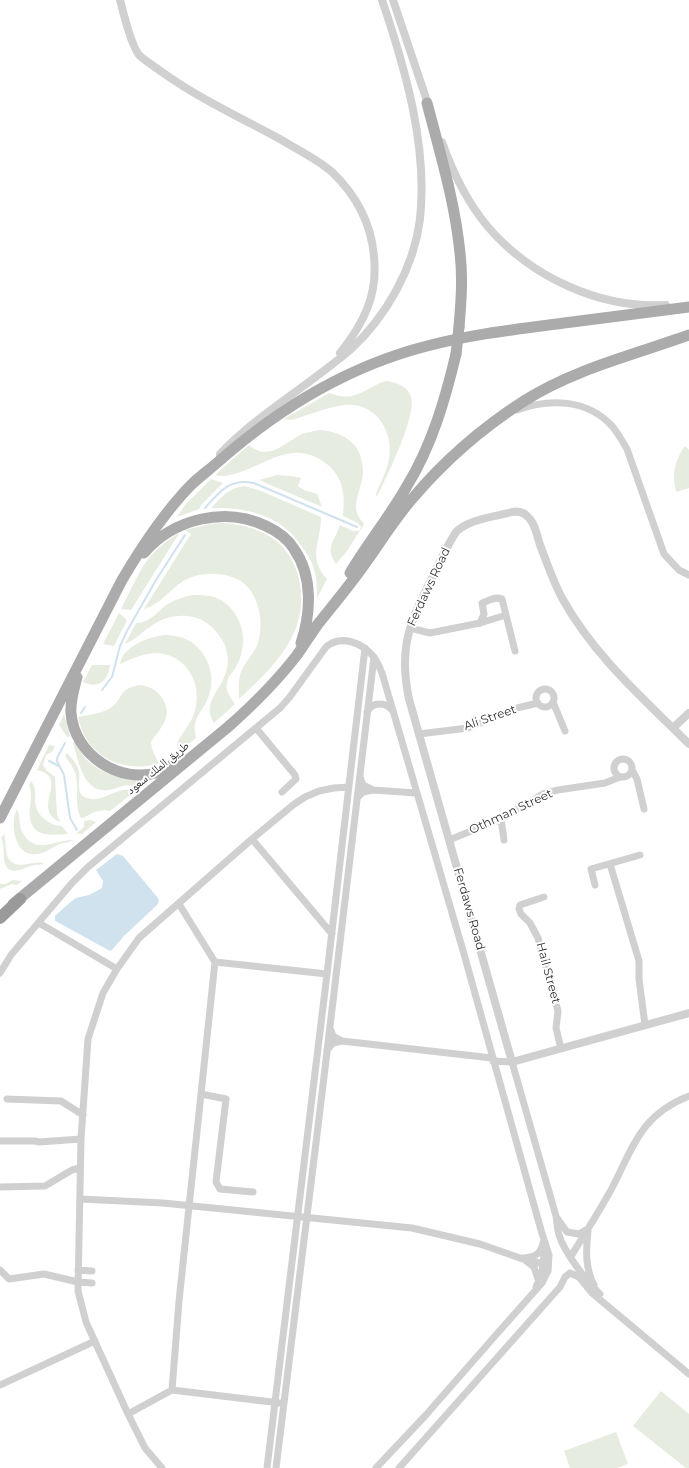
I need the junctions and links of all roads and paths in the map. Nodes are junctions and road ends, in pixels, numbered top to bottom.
1 (120, 0) edge
2 (382, 0) edge
3 (393, 0) edge
4 (427, 103) junction
5 (689, 305) edge
6 (689, 335) edge
7 (330, 366) junction
8 (491, 424) junction
9 (191, 485) junction
10 (689, 575) edge
11 (122, 580) junction
12 (506, 615) junction
13 (483, 622) junction
14 (317, 626) junction
15 (410, 628) junction
16 (365, 648) junction
17 (515, 651) dead end
18 (297, 655) junction
19 (374, 657) junction
20 (81, 659) junction
21 (538, 702) junction
22 (552, 702) junction
23 (393, 711) junction
24 (367, 712) junction
25 (689, 713) edge
26 (256, 728) junction
27 (673, 728) junction
28 (565, 731) dead end
29 (419, 734) junction
30 (207, 744) junction
31 (689, 744) edge
32 (632, 770) junction
33 (360, 775) junction
34 (620, 777) junction
35 (349, 786) junction
36 (373, 790) junction
37 (282, 792) dead end
38 (416, 793) junction
39 (357, 798) junction
40 (644, 809) dead end
41 (0, 818) edge
42 (501, 819) junction
43 (252, 839) junction
44 (449, 840) junction
45 (504, 840) dead end
46 (640, 856) dead end
47 (340, 863) junction
48 (350, 864) junction
49 (610, 864) junction
50 (595, 885) dead end
51 (544, 896) dead end
52 (20, 899) junction
53 (179, 904) junction
54 (0, 914) edge
55 (0, 918) edge
56 (39, 923) junction
57 (332, 934) junction
58 (215, 962) junction
59 (117, 969) junction
60 (0, 973) edge
61 (327, 974) junction
62 (689, 1013) edge
63 (645, 1025) junction
64 (330, 1028) junction
65 (342, 1041) junction
66 (561, 1049) junction
67 (327, 1050) junction
68 (492, 1060) junction
69 (512, 1062) junction
70 (201, 1094) junction
71 (689, 1096) edge
72 (7, 1099) dead end
73 (83, 1115) junction
74 (81, 1139) junction
75 (0, 1141) edge
76 (80, 1168) junction
77 (0, 1187) edge
78 (253, 1192) dead end
79 (80, 1199) junction
80 (189, 1205) junction
81 (556, 1216) junction
82 (297, 1217) junction
83 (307, 1218) junction
84 (588, 1229) junction
85 (541, 1230) junction
86 (543, 1243) junction
87 (571, 1256) junction
88 (520, 1258) junction
89 (543, 1264) junction
90 (0, 1270) edge
91 (78, 1270) junction
92 (92, 1271) dead end
93 (548, 1271) junction
94 (78, 1282) junction
95 (92, 1282) dead end
96 (538, 1283) junction
97 (530, 1296) junction
98 (602, 1296) junction
99 (641, 1333) junction
100 (95, 1341) junction
101 (689, 1374) edge
102 (0, 1385) edge
103 (172, 1390) junction
104 (275, 1402) junction
105 (284, 1403) junction
106 (128, 1414) junction
107 (162, 1468) edge
108 (267, 1468) edge
109 (276, 1468) edge
110 (376, 1468) edge
111 (398, 1468) edge

1 - 7 street
2 - 7 street
3 - 4 street
4 - 5 street
4 - 14 main road, bridge
5 - 9 main road
6 - 8 main road
7 - 9 street
8 - 10 street
8 - 14 main road
9 - 11 main road
11 - 18 main road
11 - 20 main road
12 - 13 street
12 - 13 street
12 - 17 street
13 - 15 street
14 - 18 main road, طريق الملك سعود
15 - 27 street, Ferdaws Road
15 - 29 street, Ferdaws Road
16 - 19 street
16 - 26 street
16 - 35 street
18 - 30 main road, طريق الملك سعود
19 - 23 street
19 - 24 street
20 - 30 main road
20 - 41 main road
21 - 22 street
21 - 22 street
21 - 29 street, Ali Street
22 - 28 street
23 - 24 street
23 - 38 street
24 - 33 street
25 - 27 street
26 - 37 street
26 - 56 street
27 - 31 street, Ferdaws Road
29 - 44 street, Ferdaws Road
30 - 52 main road, طريق الملك سعود
32 - 34 street
32 - 34 street
32 - 40 street
33 - 36 street
33 - 39 street
34 - 42 street, Othman Street
35 - 43 street
35 - 47 street
36 - 38 street
36 - 39 street
38 - 68 street
39 - 48 street
42 - 44 street, Othman Street
42 - 45 street
43 - 53 street
43 - 57 street
44 - 69 street, Ferdaws Road
46 - 49 street
47 - 48 street
47 - 57 street
48 - 64 street
49 - 50 street
49 - 63 street
51 - 66 street, Hail Street
52 - 54 main road, طريق الملك سعود
52 - 55 highway
53 - 58 street
53 - 59 street
56 - 59 street
56 - 60 street
57 - 61 street
58 - 61 street
58 - 70 street
59 - 73 street
61 - 82 street
62 - 63 street
63 - 66 street
64 - 65 street
64 - 67 street
65 - 67 street
65 - 68 street
66 - 69 street
67 - 83 street
68 - 69 street
68 - 85 street
69 - 81 street
70 - 78 street
70 - 80 street
71 - 84 street
72 - 73 street
73 - 74 street
74 - 75 street
74 - 76 street
76 - 77 street
76 - 79 street
79 - 80 street
79 - 91 street
80 - 82 street
80 - 103 street
81 - 84 street
81 - 87 street
82 - 83 street
82 - 104 street
83 - 88 street
83 - 105 street
84 - 87 street
84 - 98 street
85 - 86 street
85 - 93 street
86 - 88 street
86 - 89 street
87 - 98 street
88 - 89 street
88 - 96 street
89 - 93 street
89 - 96 street
90 - 94 street
91 - 92 street
91 - 94 street
93 - 97 street
94 - 95 street
94 - 100 street
96 - 97 street
97 - 110 street
98 - 99 street
99 - 101 street
99 - 111 street
100 - 102 street
100 - 106 street
103 - 104 street
103 - 106 street
104 - 105 street
104 - 108 street
105 - 109 street
106 - 107 street

